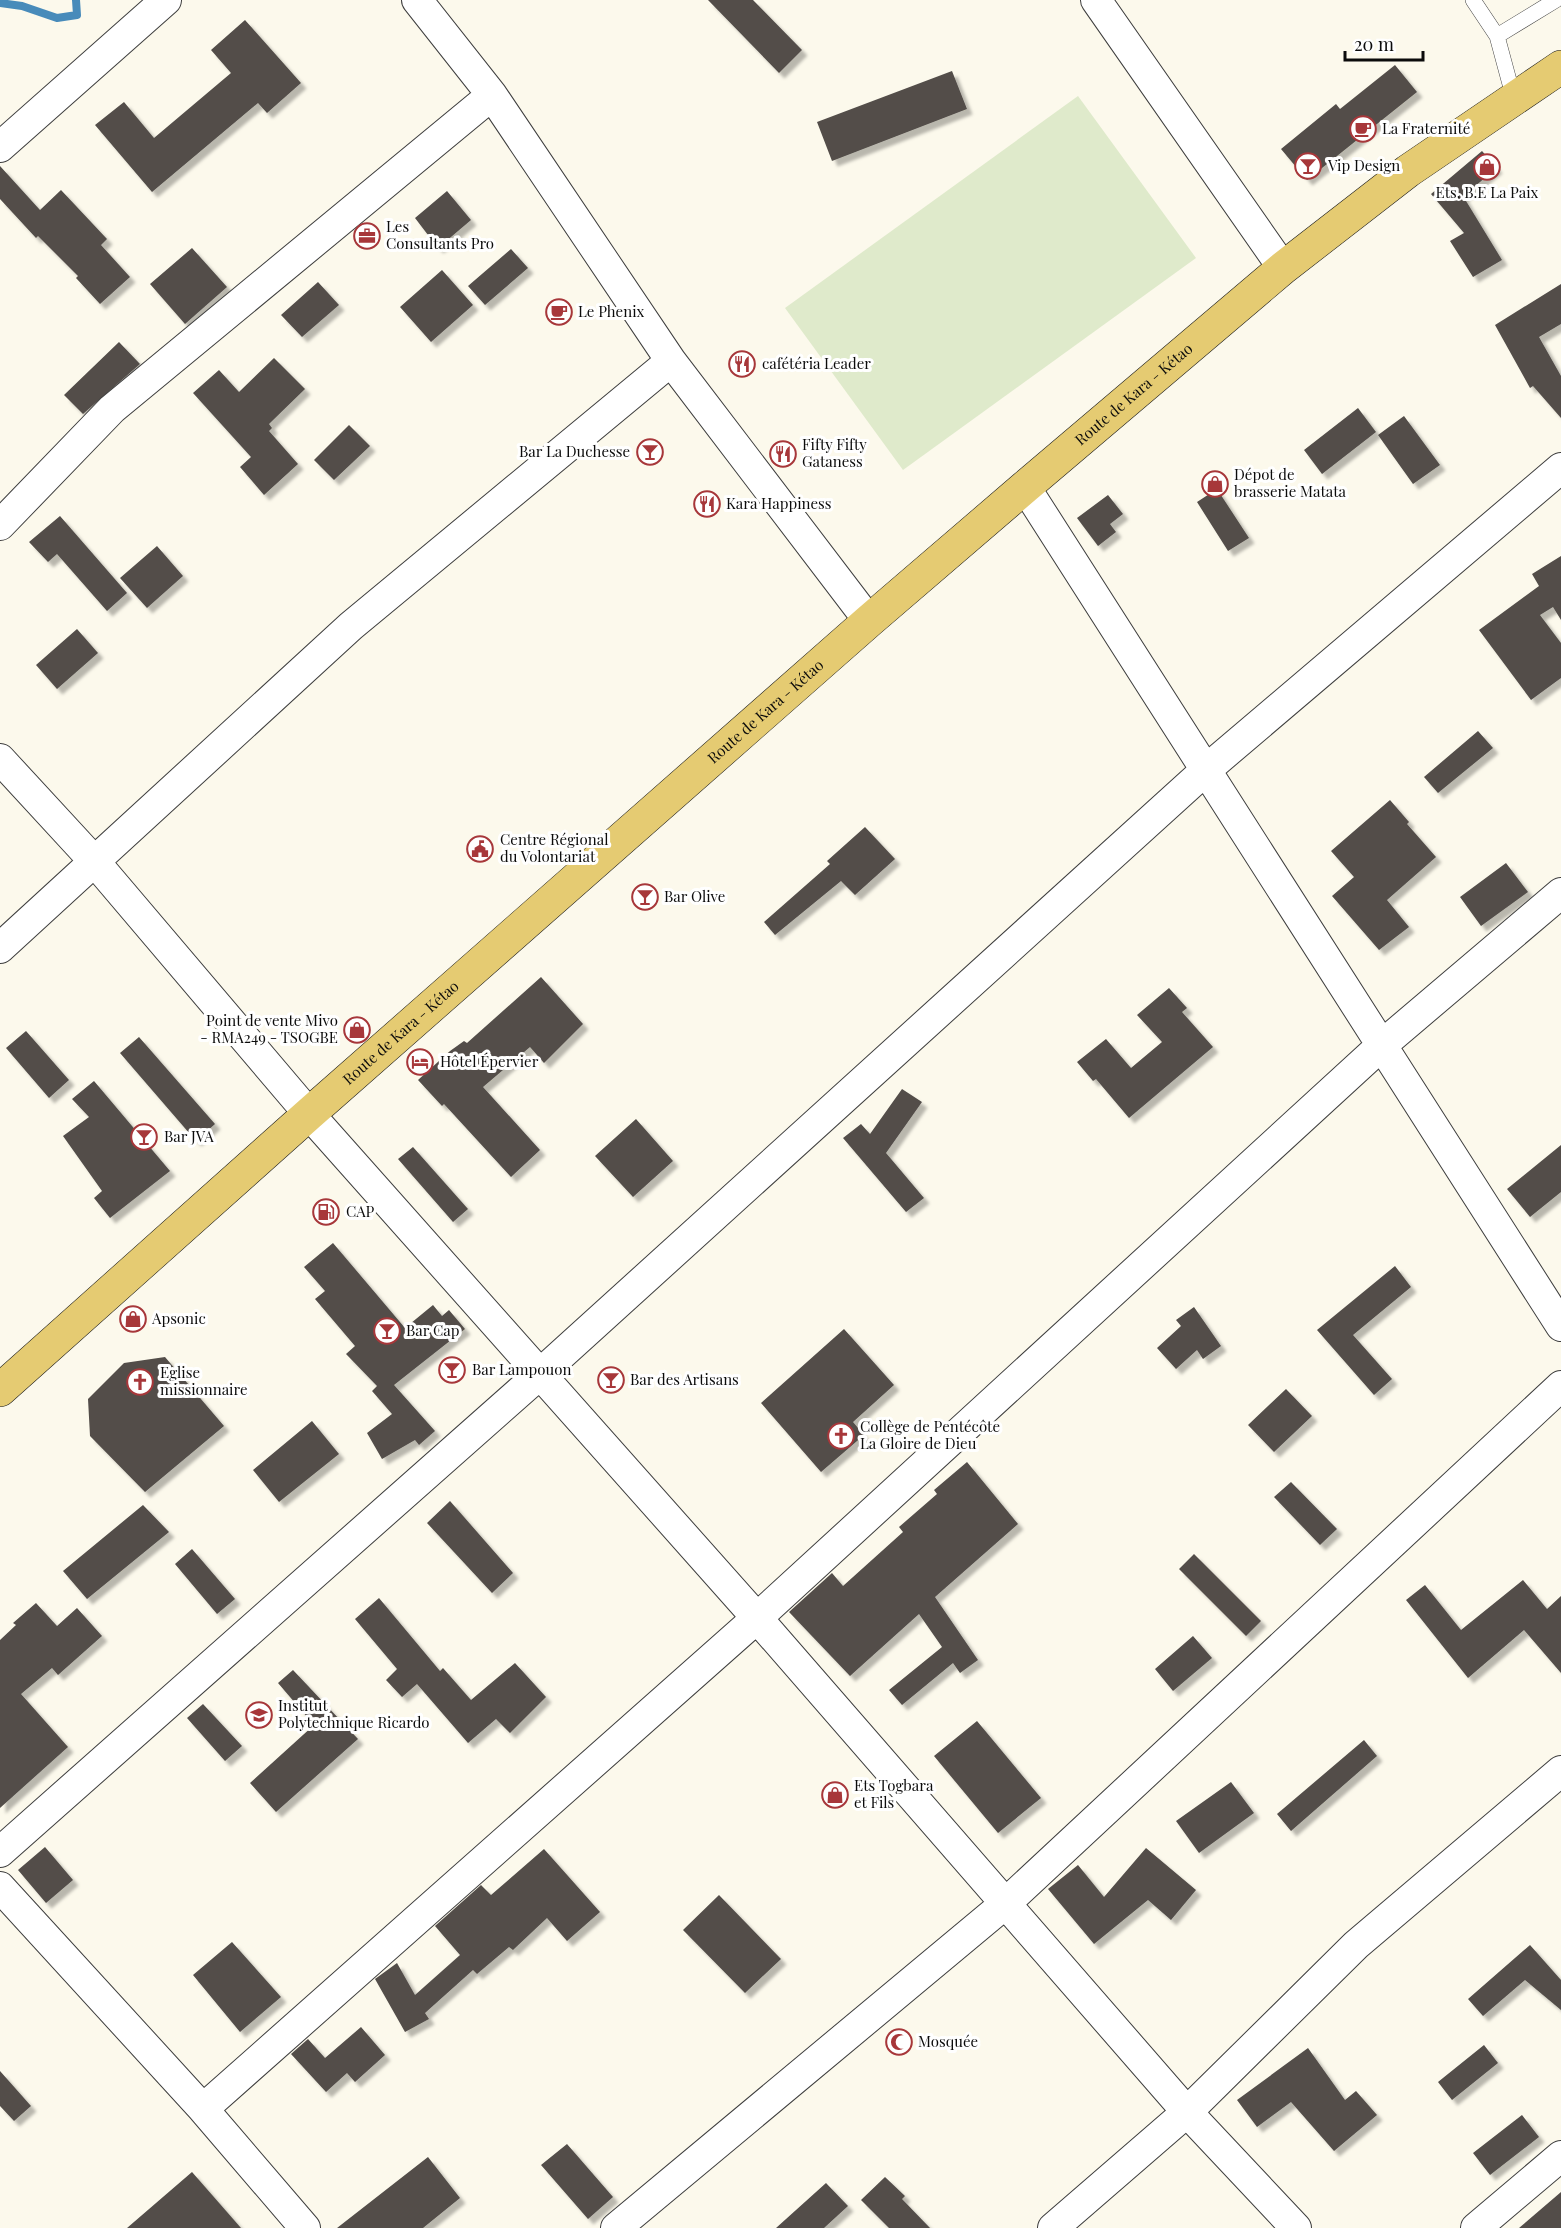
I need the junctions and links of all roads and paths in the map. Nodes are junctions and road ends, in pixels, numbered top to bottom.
1 (166, 0) edge
2 (417, 0) edge
3 (1473, 0) edge
4 (1556, 0) edge
5 (1101, 2) edge
6 (1561, 4) edge
7 (1497, 36) junction
8 (1561, 68) edge
9 (492, 95) junction
10 (1514, 99) junction
11 (0, 147) edge
12 (1283, 268) junction
13 (671, 361) junction
14 (1561, 468) edge
15 (1025, 487) junction
16 (0, 525) edge
17 (869, 621) junction
18 (0, 759) edge
19 (1207, 769) junction
20 (95, 862) junction
21 (1561, 893) edge
22 (0, 948) edge
23 (1382, 1045) junction
24 (309, 1114) junction
25 (1561, 1326) edge
26 (541, 1373) junction
27 (1561, 1386) edge
28 (0, 1390) edge
29 (757, 1618) junction
30 (1561, 1771) edge
31 (0, 1852) edge
32 (1006, 1903) junction
33 (6, 1906) edge
34 (203, 2109) junction
35 (1187, 2112) junction
36 (1561, 2156) edge
37 (305, 2228) edge
38 (616, 2228) edge
39 (1053, 2228) edge
40 (1296, 2228) edge
41 (1476, 2228) edge

1 - 11 street
2 - 9 street
3 - 7 lane
4 - 6 lane
4 - 7 lane
5 - 12 street
7 - 10 lane
8 - 10 main road, Route de Kara - Kétao
9 - 13 street
9 - 16 street
10 - 12 main road, Route de Kara - Kétao
12 - 15 main road, Route de Kara - Kétao
13 - 17 street
13 - 20 street
14 - 19 street
15 - 17 main road, Route de Kara - Kétao
15 - 19 street
17 - 24 main road, Route de Kara - Kétao
18 - 20 street
19 - 23 street
19 - 26 street
20 - 22 street
20 - 24 street
21 - 23 street
23 - 25 street
23 - 29 street
24 - 26 street
24 - 28 main road, Route de Kara - Kétao
26 - 29 street
26 - 31 street
27 - 32 street
29 - 32 street
29 - 34 street
30 - 35 street
32 - 35 street
32 - 38 street
33 - 34 street
34 - 37 street
35 - 39 street
35 - 40 street
36 - 41 street

